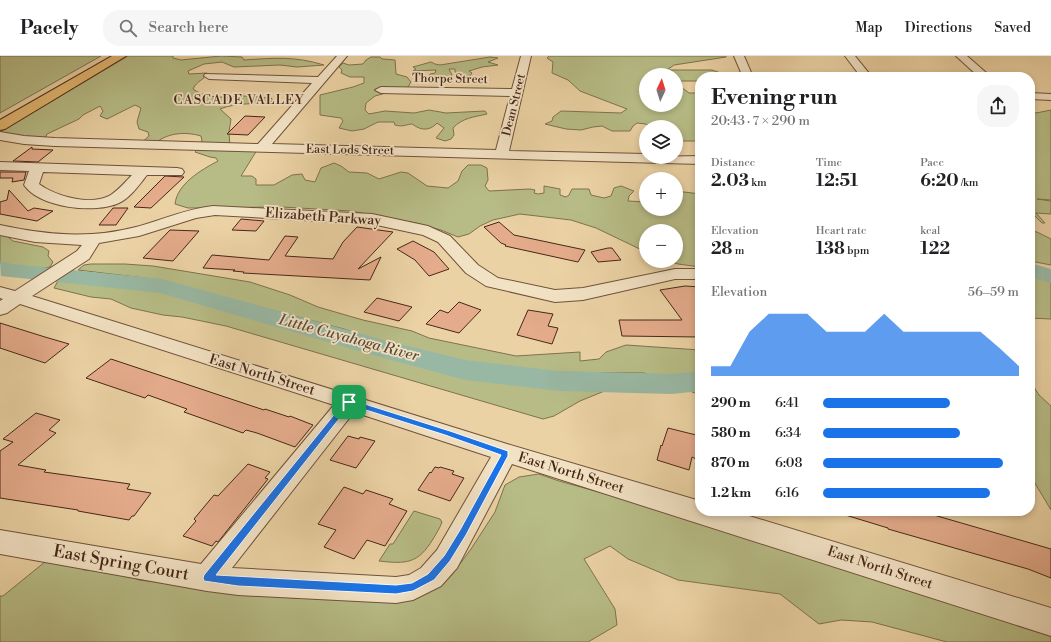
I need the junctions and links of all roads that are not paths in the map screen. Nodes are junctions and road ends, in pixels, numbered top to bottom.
1 (108, 56) edge
2 (120, 56) edge
3 (342, 56) edge
4 (526, 56) edge
5 (739, 56) edge
6 (850, 56) edge
7 (961, 56) edge
8 (746, 72) edge
9 (863, 72) edge
10 (980, 72) edge
11 (209, 76) dead end
12 (321, 80) junction
13 (381, 90) dead end
14 (518, 93) junction
15 (1035, 96) edge
16 (1051, 97) edge
17 (0, 117) edge
18 (0, 126) edge
19 (0, 136) edge
20 (24, 140) junction
21 (262, 147) junction
22 (502, 154) junction
23 (2, 156) edge
24 (695, 160) edge
25 (37, 168) junction
26 (137, 171) junction
27 (177, 172) dead end
28 (0, 230) edge
29 (93, 240) junction
30 (695, 274) edge
31 (13, 296) edge
32 (349, 402) junction
33 (506, 453) junction
34 (695, 511) edge
35 (713, 516) edge
36 (0, 542) edge
37 (207, 578) junction
38 (1051, 622) edge

1 - 17 main road
2 - 18 main road
3 - 12 street
4 - 14 street, Dean Street
5 - 8 street
6 - 9 street
7 - 10 street
11 - 12 street
12 - 21 street
13 - 14 street, Thorpe Street
14 - 22 street, Dean Street
15 - 16 street
19 - 20 street, East Lods Street
20 - 21 street, East Lods Street
20 - 23 street
21 - 22 street, East Lods Street
22 - 24 street, East Lods Street
23 - 25 street
25 - 26 street
25 - 26 street
26 - 27 street
28 - 29 street, Elizabeth Parkway
29 - 30 street, Elizabeth Parkway
29 - 31 street
31 - 32 street, East North Street
32 - 33 street, East North Street
32 - 37 street
33 - 34 street, East North Street
33 - 37 street, East Spring Court
35 - 38 street, East North Street
36 - 37 street, East Spring Court

